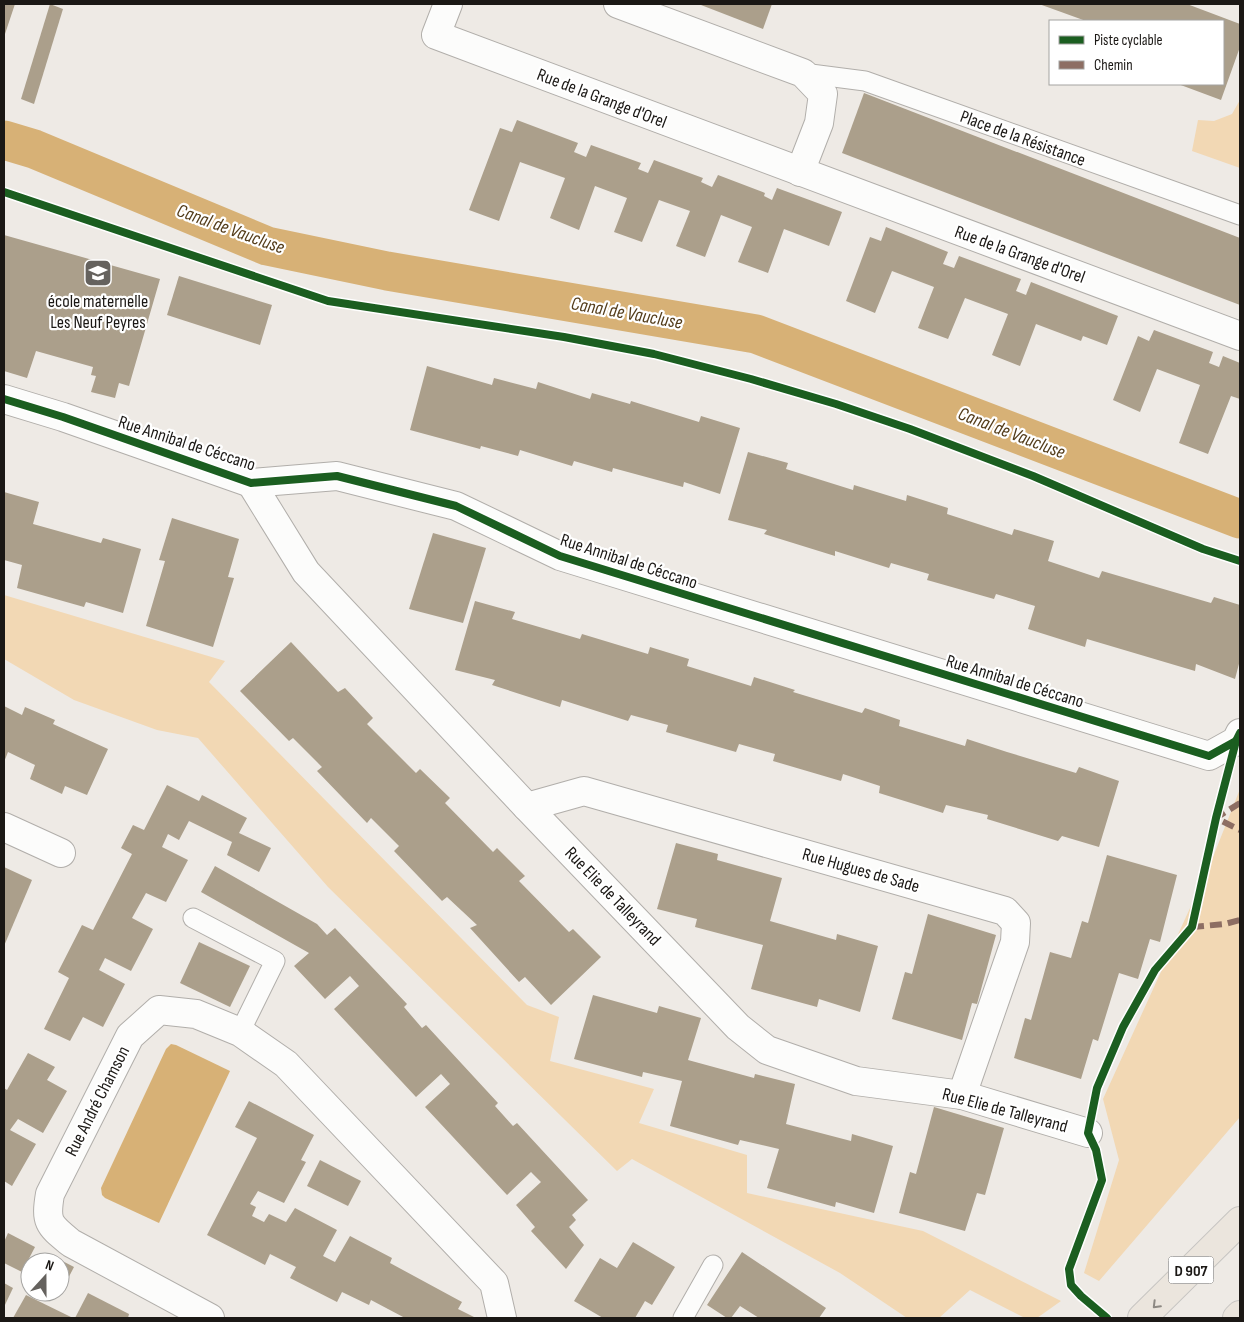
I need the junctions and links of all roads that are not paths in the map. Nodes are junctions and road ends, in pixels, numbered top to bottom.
1 (448, 4) edge
2 (618, 4) edge
3 (665, 12) edge
4 (803, 73) junction
5 (800, 172) junction
6 (1240, 215) edge
7 (1240, 336) edge
8 (4, 399) edge
9 (252, 483) junction
10 (1240, 733) edge
11 (526, 807) junction
12 (4, 827) edge
13 (61, 853) dead end
14 (193, 918) dead end
15 (240, 1032) junction
16 (962, 1095) junction
17 (1088, 1133) dead end
18 (1240, 1221) edge
19 (713, 1265) dead end
20 (1240, 1315) edge
21 (210, 1318) edge
22 (502, 1318) edge
23 (683, 1318) edge
24 (1142, 1318) edge
25 (1237, 1318) edge

1 - 5 street, Rue de la Grange d'Orel
2 - 3 street
3 - 4 street
4 - 5 street
4 - 6 lane, Place de la Résistance
5 - 7 street, Rue de la Grange d'Orel
8 - 9 street, Rue Annibal de Céccano
9 - 10 street, Rue Annibal de Céccano
9 - 11 street, Rue Elie de Talleyrand
11 - 16 street, Rue Elie de Talleyrand
11 - 16 street, Rue Hugues de Sade
12 - 13 street
14 - 15 lane
15 - 21 street, Rue André Chamson
15 - 22 street, Rue André Chamson
16 - 17 street, Rue Elie de Talleyrand
18 -> 24 highway, D 907
19 - 23 lane
20 - 25 highway

